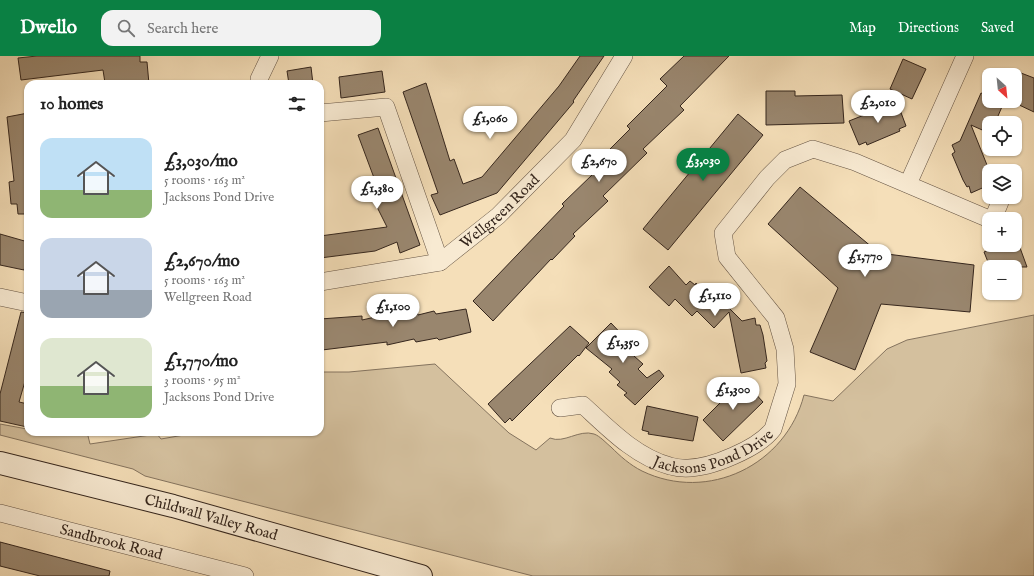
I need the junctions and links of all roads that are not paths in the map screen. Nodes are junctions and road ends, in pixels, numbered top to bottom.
1 (270, 56) edge
2 (624, 56) edge
3 (965, 56) edge
4 (259, 80) edge
5 (324, 113) edge
6 (908, 184) junction
7 (982, 216) edge
8 (440, 262) junction
9 (324, 281) edge
10 (0, 297) edge
11 (24, 302) edge
12 (560, 408) dead end
13 (0, 463) edge
14 (0, 513) edge
15 (246, 576) edge
16 (421, 576) edge

1 - 4 street
2 - 8 street, Wellgreen Road
3 - 6 street
5 - 8 street
6 - 7 street, Jacksons Pond Drive
6 - 12 street, Jacksons Pond Drive
8 - 9 street, Wellgreen Road
10 - 11 street
13 - 16 main road, Childwall Valley Road
14 - 15 street, Sandbrook Road

